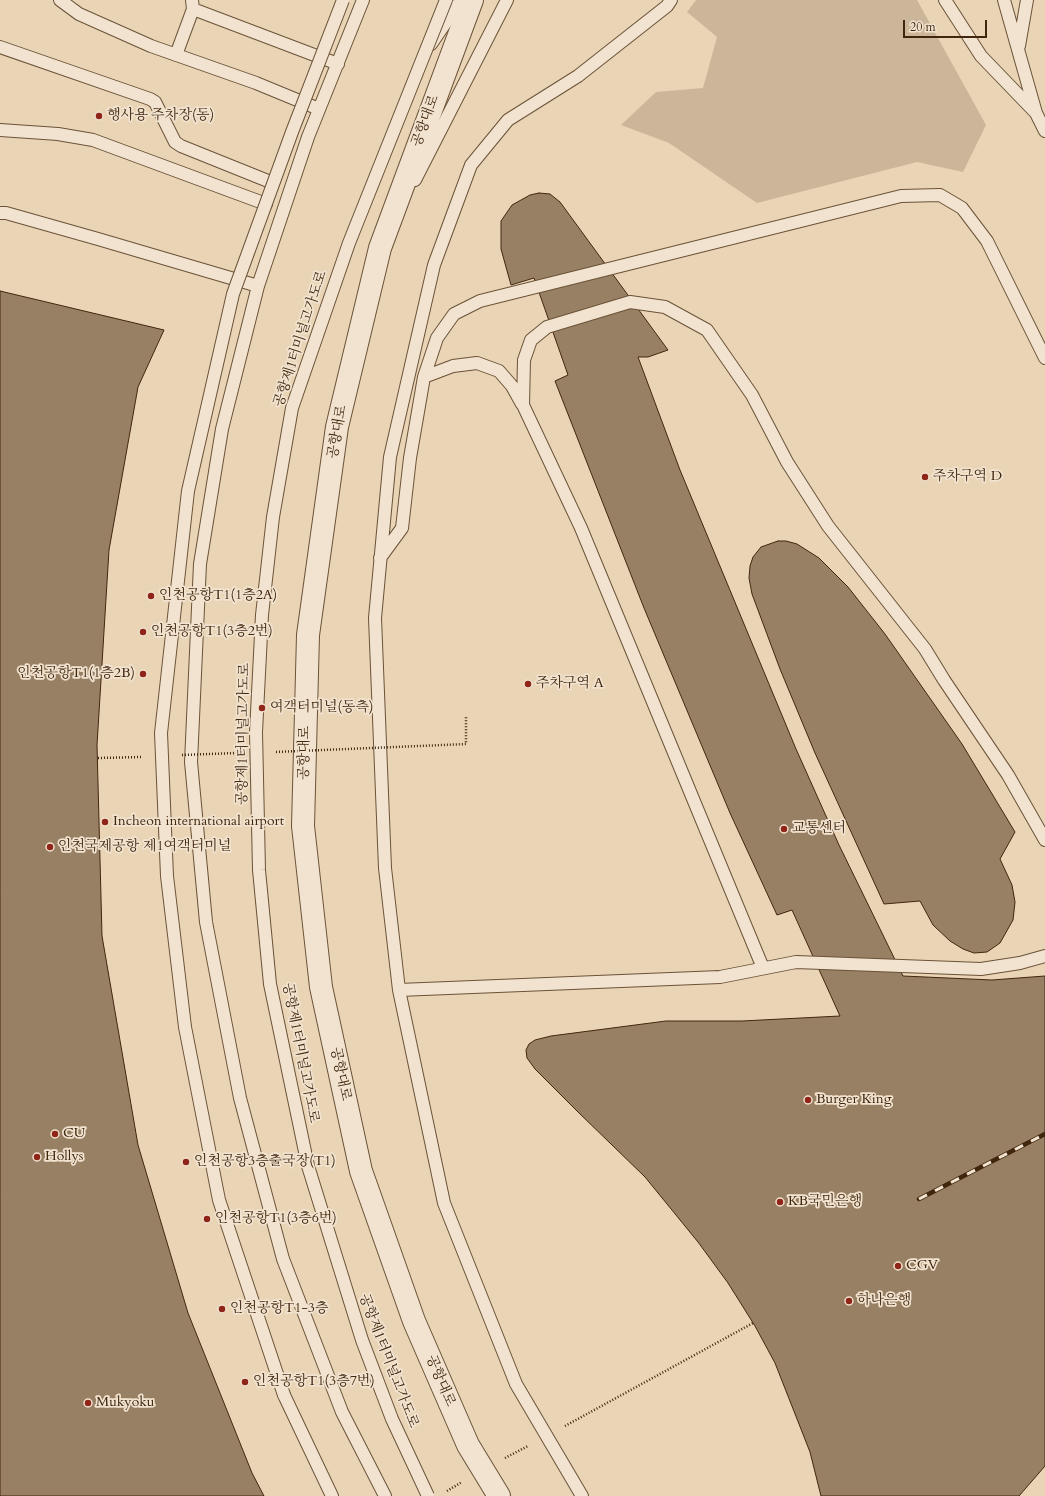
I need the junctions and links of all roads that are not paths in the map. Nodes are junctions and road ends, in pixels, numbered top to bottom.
1 (60, 0) edge
2 (343, 0) edge
3 (363, 0) edge
4 (446, 0) edge
5 (461, 0) edge
6 (472, 0) edge
7 (507, 0) edge
8 (671, 0) edge
9 (946, 0) edge
10 (1004, 0) edge
11 (1028, 0) edge
12 (193, 4) edge
13 (0, 46) edge
14 (1019, 49) junction
15 (426, 52) junction
16 (176, 55) junction
17 (338, 64) junction
18 (319, 110) junction
19 (1036, 113) junction
20 (0, 130) edge
21 (1045, 131) edge
22 (273, 184) junction
23 (266, 204) junction
24 (0, 213) edge
25 (380, 248) junction
26 (258, 286) junction
27 (1045, 358) edge
28 (424, 377) junction
29 (523, 405) junction
30 (379, 559) junction
31 (1045, 840) edge
32 (1045, 956) edge
33 (763, 968) junction
34 (399, 990) junction
35 (332, 1496) edge
36 (385, 1496) edge
37 (428, 1496) edge
38 (499, 1496) edge
39 (582, 1496) edge

1 - 16 lane
2 - 22 lane, bridge
3 - 17 lane
4 - 15 lane, 공항제1터미널고가도로, bridge
5 - 15 lane, bridge
6 - 25 street, 공항대로
7 - 25 lane
8 - 30 lane
9 - 19 lane
10 - 14 lane
11 - 14 lane
12 - 16 lane
12 - 17 lane
13 - 22 lane
14 - 19 lane
15 - 37 lane, 공항제1터미널고가도로, bridge
16 - 18 lane
17 - 18 lane
18 - 26 lane
19 - 21 lane
20 - 23 lane
22 - 23 lane, bridge
23 - 35 lane, bridge
24 - 26 lane
25 - 38 street, 공항대로
26 - 36 lane
27 - 28 lane
28 - 29 lane
28 - 30 lane
29 - 31 lane
29 - 33 lane
30 - 34 lane
32 - 33 lane
33 - 34 lane
34 - 39 lane

